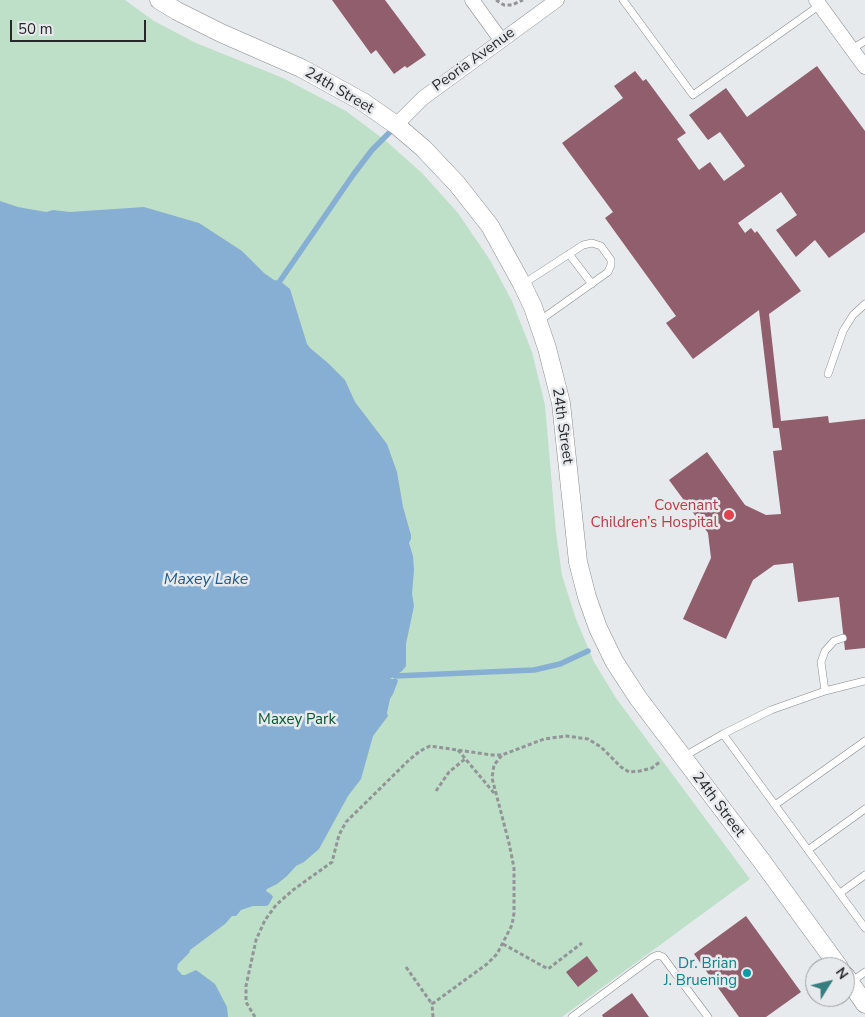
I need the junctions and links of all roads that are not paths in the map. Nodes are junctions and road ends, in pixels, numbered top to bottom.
1 (159, 0) edge
2 (472, 0) edge
3 (557, 0) edge
4 (624, 0) edge
5 (818, 3) edge
6 (501, 40) junction
7 (865, 41) edge
8 (852, 50) junction
9 (865, 67) edge
10 (396, 125) junction
11 (569, 254) junction
12 (522, 284) junction
13 (592, 284) junction
14 (865, 304) edge
15 (538, 322) junction
16 (828, 374) dead end
17 (843, 638) dead end
18 (865, 681) edge
19 (825, 691) junction
20 (722, 734) junction
21 (865, 741) edge
22 (683, 758) junction
23 (774, 805) junction
24 (865, 809) edge
25 (808, 850) junction
26 (865, 874) edge
27 (840, 893) junction
28 (865, 928) edge
29 (832, 957) edge
30 (855, 989) edge
31 (865, 1004) edge
32 (572, 1017) edge
33 (708, 1017) edge

1 - 10 street, 24th Street
2 - 6 street
3 - 6 street, Peoria Avenue
4 - 5 lane
5 - 8 street
6 - 10 street, Peoria Avenue
7 - 8 lane
8 - 9 street
10 - 12 street, 24th Street
11 - 12 lane
11 - 13 lane
11 - 13 lane
12 - 15 street, 24th Street
13 - 15 lane
14 - 16 lane
15 - 22 street, 24th Street
17 - 19 lane
18 - 19 lane
19 - 20 lane
20 - 22 lane
20 - 23 lane
21 - 23 lane
22 - 29 street, 24th Street
23 - 25 lane
24 - 25 lane
25 - 27 lane
26 - 27 lane
27 - 28 lane
30 - 31 street
32 - 33 lane

